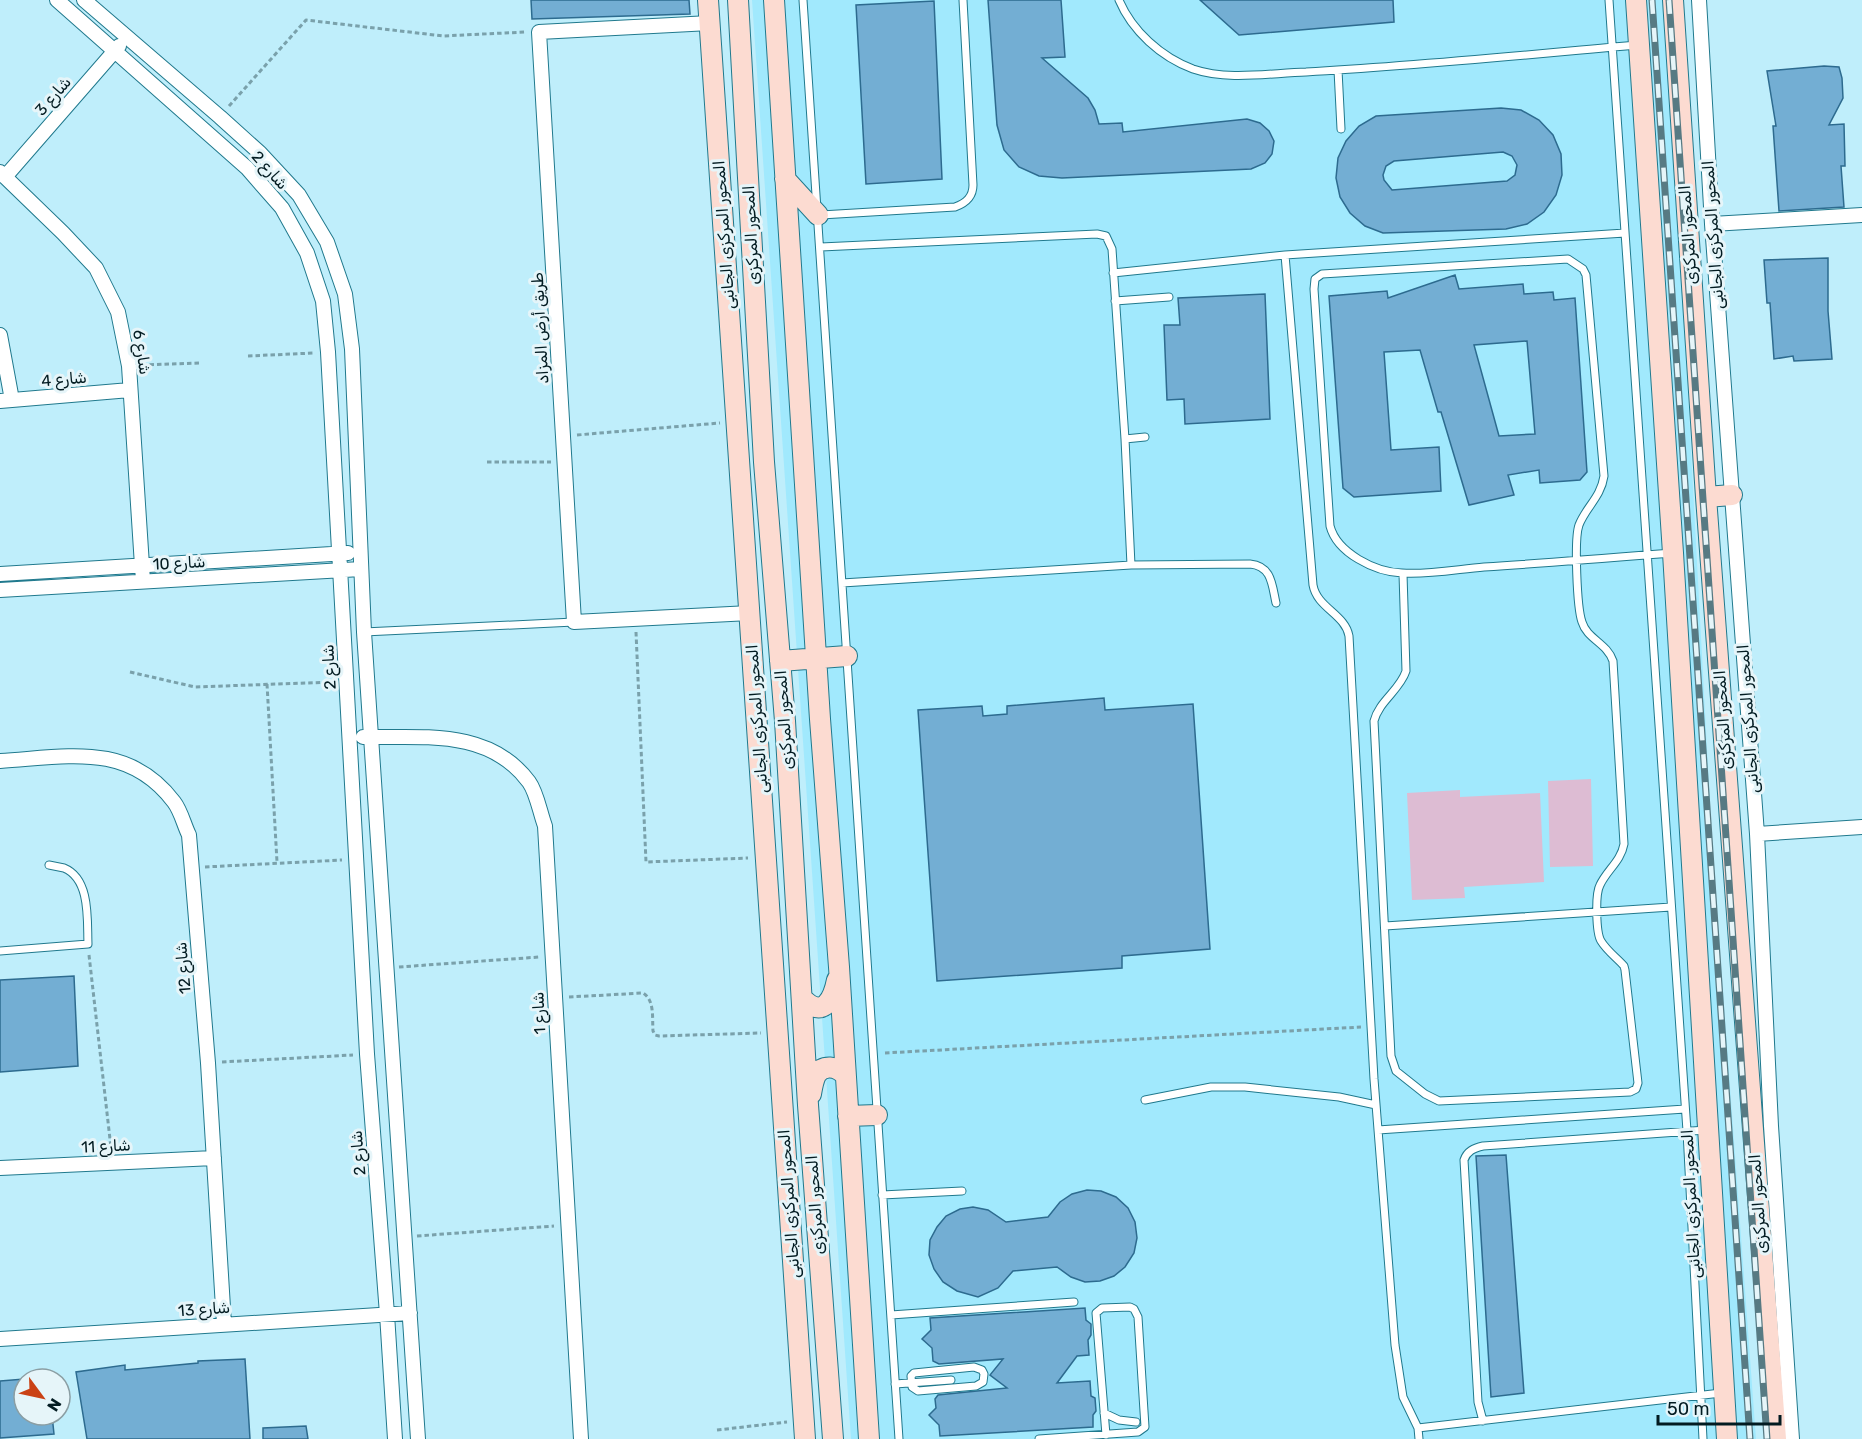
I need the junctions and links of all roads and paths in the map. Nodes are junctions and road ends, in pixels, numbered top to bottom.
1 (57, 0) edge
2 (84, 0) edge
3 (708, 0) edge
4 (738, 0) edge
5 (774, 0) edge
6 (803, 0) edge
7 (963, 0) edge
8 (1119, 0) edge
9 (1609, 0) edge
10 (1636, 0) edge
11 (1673, 0) edge
12 (1699, 0) edge
13 (710, 23) junction
14 (539, 32) junction
15 (126, 37) junction
16 (1639, 45) junction
17 (1612, 47) junction
18 (114, 51) junction
19 (1338, 70) junction
20 (166, 71) junction
21 (153, 85) junction
22 (220, 117) junction
23 (1341, 129) dead end
24 (2, 175) edge
25 (785, 179) junction
26 (299, 195) junction
27 (282, 208) junction
28 (818, 215) junction
29 (1862, 215) edge
30 (1712, 224) junction
31 (1624, 233) junction
32 (821, 247) junction
33 (1285, 255) junction
34 (1113, 273) junction
35 (1169, 297) dead end
36 (1115, 302) junction
37 (0, 335) edge
38 (328, 352) junction
39 (248, 356) dead end
40 (201, 363) dead end
41 (129, 366) junction
42 (130, 390) junction
43 (6, 401) edge
44 (737, 428) junction
45 (563, 436) junction
46 (1145, 437) dead end
47 (1125, 439) junction
48 (763, 450) junction
49 (487, 462) dead end
50 (565, 462) junction
51 (1732, 495) junction
52 (1706, 497) junction
53 (359, 553) junction
54 (1673, 553) junction
55 (339, 554) junction
56 (1647, 555) junction
57 (1576, 561) junction
58 (142, 564) junction
59 (1131, 565) junction
60 (360, 569) junction
61 (340, 570) junction
62 (0, 574) edge
63 (1403, 574) junction
64 (143, 581) junction
65 (842, 583) junction
66 (0, 590) edge
67 (1276, 603) dead end
68 (750, 613) junction
69 (635, 618) junction
70 (574, 621) junction
71 (364, 632) junction
72 (847, 656) junction
73 (816, 657) junction
74 (780, 661) junction
75 (130, 672) dead end
76 (346, 682) junction
77 (267, 684) junction
78 (350, 737) junction
79 (371, 737) junction
80 (0, 761) edge
81 (1862, 827) edge
82 (1757, 834) junction
83 (766, 858) junction
84 (356, 860) junction
85 (277, 862) junction
86 (49, 865) dead end
87 (192, 868) junction
88 (1671, 907) junction
89 (1598, 912) junction
90 (1385, 926) junction
91 (88, 944) junction
92 (0, 951) edge
93 (552, 956) junction
94 (839, 967) junction
95 (385, 968) junction
96 (555, 998) junction
97 (803, 999) junction
98 (1371, 1026) junction
99 (778, 1032) junction
100 (873, 1053) junction
101 (367, 1054) junction
102 (208, 1063) junction
103 (845, 1076) junction
104 (1145, 1100) dead end
105 (808, 1105) junction
106 (1376, 1105) junction
107 (1685, 1109) junction
108 (877, 1115) junction
109 (848, 1116) junction
110 (1378, 1130) junction
111 (1708, 1130) junction
112 (1687, 1131) junction
113 (214, 1158) junction
114 (112, 1162) junction
115 (0, 1168) edge
116 (962, 1191) dead end
117 (882, 1195) junction
118 (568, 1226) junction
119 (405, 1236) junction
120 (1074, 1302) dead end
121 (410, 1313) junction
122 (387, 1314) junction
123 (891, 1315) junction
124 (224, 1324) junction
125 (0, 1339) edge
126 (951, 1380) dead end
127 (912, 1382) junction
128 (895, 1384) junction
129 (1724, 1393) junction
130 (1700, 1395) junction
131 (1104, 1413) junction
132 (1482, 1421) junction
133 (1136, 1422) dead end
134 (1418, 1428) junction
135 (804, 1429) edge
136 (717, 1430) dead end
137 (1106, 1435) junction
138 (394, 1439) edge
139 (418, 1439) edge
140 (581, 1439) edge
141 (833, 1439) edge
142 (869, 1439) edge
143 (899, 1439) edge
144 (1039, 1439) edge
145 (1419, 1439) edge
146 (1703, 1439) edge
147 (1727, 1439) edge
148 (1776, 1439) edge
149 (1792, 1439) edge

1 - 18 street, شارع 2
2 - 15 street, شارع 2
3 - 13 main road, المحور المركزى الجانبى
4 - 48 main road, المحور المركزى
5 - 25 main road
6 - 28 lane
7 - 28 lane
8 - 19 lane
9 - 17 lane, المحور المركزى الجانبى
10 - 16 main road
11 - 52 main road, المحور المركزى
12 - 30 street, المحور المركزى الجانبى
13 - 14 street
13 - 44 main road, المحور المركزى الجانبى
14 - 22 path
14 - 45 street, طريق أرض المزاد
15 - 18 street, شارع 3
15 - 20 street, شارع 2
16 - 17 lane
16 - 54 main road
17 - 19 lane
17 - 31 lane, المحور المركزى الجانبى
18 - 21 street, شارع 2
18 - 24 street, شارع 3
19 - 23 lane
20 - 21 street
20 - 22 street, شارع 2
21 - 27 street, شارع 2
22 - 26 street, شارع 2
24 - 41 street, شارع 6
25 - 28 main road
25 - 73 main road
26 - 27 street
26 - 53 street, شارع 2
27 - 38 street, شارع 2
28 - 32 lane
29 - 30 street
30 - 51 street, المحور المركزى الجانبى
31 - 33 lane
31 - 56 lane, المحور المركزى الجانبى
32 - 34 lane
32 - 65 lane
33 - 34 lane
33 - 98 lane
34 - 36 lane
35 - 36 lane
36 - 47 lane
37 - 43 street
38 - 39 path
38 - 55 street, شارع 2
40 - 41 path
41 - 42 street, شارع 6
42 - 43 street, شارع 4
42 - 58 street, شارع 6
44 - 45 path
44 - 48 main road
44 - 68 main road, المحور المركزى الجانبى
45 - 50 street, طريق أرض المزاد
46 - 47 lane
47 - 59 lane
48 - 74 main road, المحور المركزى
49 - 50 path
50 - 70 street, طريق أرض المزاد
51 - 52 main road
51 - 82 street, المحور المركزى الجانبى
52 - 148 main road, المحور المركزى
53 - 55 street, شارع 10
53 - 60 street, شارع 2
54 - 56 lane
54 - 111 main road
55 - 58 street, شارع 10
55 - 61 street, شارع 2
56 - 57 lane
56 - 88 lane, المحور المركزى الجانبى
57 - 63 lane
57 - 63 lane
57 - 89 lane
58 - 62 street, شارع 10
58 - 64 street, شارع 6
59 - 65 lane
59 - 67 lane
60 - 61 street, شارع 10
60 - 71 street, شارع 2
61 - 64 street, شارع 10
61 - 76 street, شارع 2
63 - 90 lane
64 - 66 street, شارع 10
65 - 72 lane
68 - 69 street
68 - 83 main road, المحور المركزى الجانبى
69 - 70 street
69 - 83 path
70 - 71 lane
71 - 79 street, شارع 2
72 - 73 main road
72 - 100 lane
73 - 74 main road
73 - 94 main road
74 - 97 main road, المحور المركزى
75 - 77 path
76 - 77 path
76 - 78 street, شارع 2
77 - 85 path
78 - 79 street, شارع 1
78 - 84 street, شارع 2
79 - 93 street, شارع 1
79 - 95 street, شارع 2
80 - 87 street, شارع 12
81 - 82 street
82 - 149 street, المحور المركزى الجانبى
83 - 99 main road, المحور المركزى الجانبى
84 - 85 path
84 - 101 street, شارع 2
85 - 87 path
86 - 91 lane
87 - 102 street, شارع 12
88 - 89 lane
88 - 107 lane, المحور المركزى الجانبى
89 - 90 lane
89 - 90 lane
91 - 92 lane
91 - 114 path
93 - 95 path
93 - 96 street, شارع 1
94 - 97 main road
94 - 103 main road
95 - 119 street, شارع 2
96 - 99 path
96 - 118 street, شارع 1
97 - 105 main road, المحور المركزى
98 - 100 path
98 - 106 lane
99 - 135 main road, المحور المركزى الجانبى
100 - 108 lane
101 - 102 path
101 - 122 street, شارع 2
102 - 113 street, شارع 12
103 - 105 main road
103 - 109 main road
104 - 106 lane
105 - 141 main road, المحور المركزى
106 - 110 lane
107 - 110 lane
107 - 112 lane, المحور المركزى الجانبى
108 - 109 main road
108 - 117 lane
109 - 142 main road
110 - 134 lane
111 - 112 lane
111 - 129 main road
112 - 130 lane, المحور المركزى الجانبى
112 - 132 lane
113 - 114 street, شارع 11
113 - 124 street, شارع 12
114 - 115 street, شارع 11
116 - 117 lane
117 - 123 lane
118 - 119 path
118 - 140 street, شارع 1
119 - 121 street, شارع 2
120 - 123 lane
121 - 122 street, شارع 13
121 - 139 street, شارع 2
122 - 124 street, شارع 13
122 - 138 street, شارع 2
123 - 128 lane
124 - 125 street, شارع 13
126 - 127 lane
127 - 127 lane
127 - 128 lane
128 - 143 lane
129 - 130 lane
129 - 147 main road
130 - 132 lane
130 - 146 lane, المحور المركزى الجانبى
131 - 133 lane
131 - 137 lane
131 - 137 lane
132 - 134 lane
134 - 145 lane
135 - 136 path
137 - 144 lane

